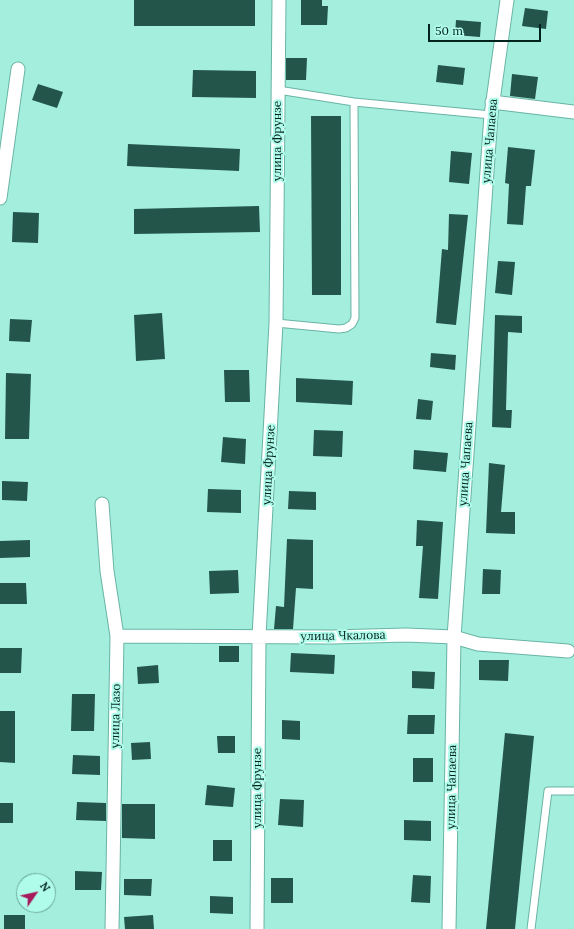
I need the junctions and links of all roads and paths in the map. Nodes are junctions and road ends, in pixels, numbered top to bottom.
1 (279, 0) edge
2 (507, 0) edge
3 (18, 69) dead end
4 (278, 90) junction
5 (354, 102) junction
6 (491, 109) junction
7 (574, 112) edge
8 (0, 198) edge
9 (276, 323) junction
10 (102, 504) dead end
11 (117, 636) junction
12 (259, 636) junction
13 (454, 637) junction
14 (568, 651) dead end
15 (574, 791) edge
16 (112, 929) edge
17 (257, 929) edge
18 (449, 929) edge
19 (531, 929) edge

1 - 4 street, улица Фрунзе
2 - 6 street, улица Чапаева
3 - 8 street
4 - 5 lane
4 - 9 street, улица Фрунзе
5 - 6 lane
5 - 9 lane
6 - 7 street
6 - 13 street, улица Чапаева
9 - 12 street, улица Фрунзе
10 - 11 street, улица Лазо
11 - 12 street, улица Чкалова
11 - 16 street, улица Лазо
12 - 13 street, улица Чкалова
12 - 17 street, улица Фрунзе
13 - 14 street, улица Чкалова
13 - 18 street, улица Чапаева
15 - 19 lane

